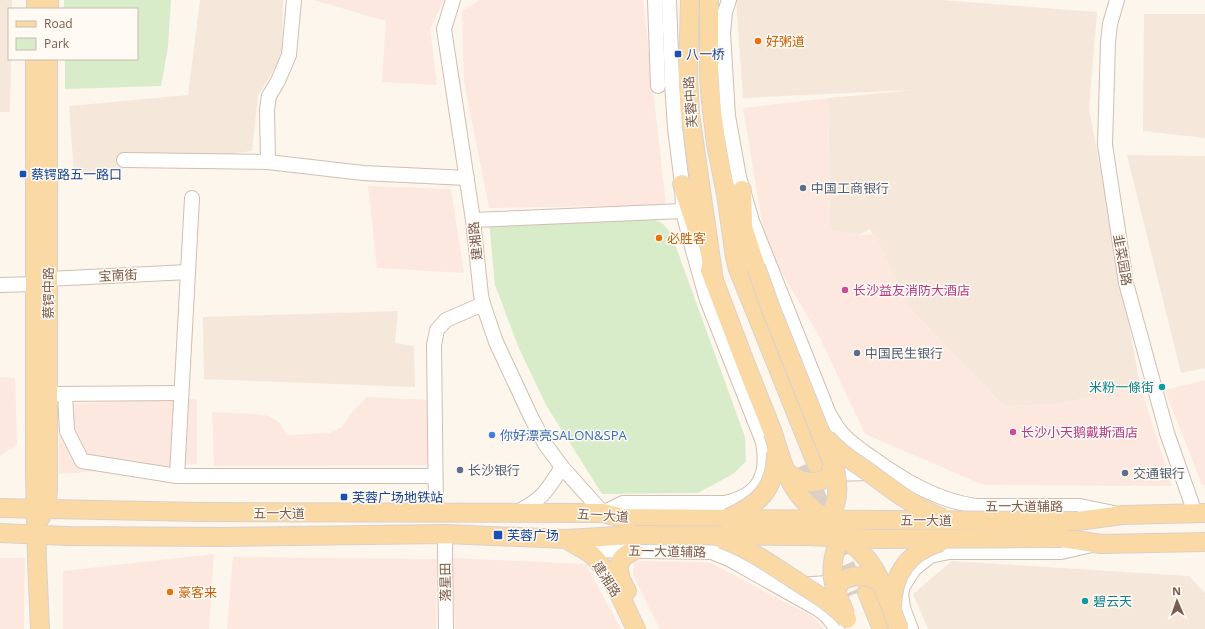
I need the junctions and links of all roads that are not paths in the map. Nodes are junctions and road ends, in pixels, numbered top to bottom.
1 (294, 0) edge
2 (453, 0) edge
3 (655, 0) edge
4 (669, 0) edge
5 (690, 0) edge
6 (709, 0) edge
7 (728, 0) edge
8 (1117, 0) edge
9 (35, 60) edge
10 (48, 60) edge
11 (658, 86) dead end
12 (124, 160) dead end
13 (268, 162) junction
14 (467, 178) junction
15 (682, 184) junction
16 (734, 192) junction
17 (192, 198) dead end
18 (703, 203) junction
19 (683, 211) junction
20 (473, 220) junction
21 (188, 272) junction
22 (41, 281) junction
23 (714, 281) junction
24 (0, 285) edge
25 (483, 304) junction
26 (181, 393) junction
27 (57, 394) junction
28 (818, 427) junction
29 (773, 433) junction
30 (818, 465) junction
31 (562, 467) junction
32 (785, 471) junction
33 (892, 472) junction
34 (42, 474) junction
35 (763, 475) junction
36 (177, 476) junction
37 (436, 476) junction
38 (927, 492) junction
39 (741, 498) junction
40 (4, 508) edge
41 (79, 510) junction
42 (603, 513) junction
43 (1200, 513) edge
44 (436, 514) junction
45 (513, 514) junction
46 (1122, 515) junction
47 (727, 518) junction
48 (38, 519) junction
49 (874, 520) junction
50 (951, 521) junction
51 (818, 527) junction
52 (4, 533) edge
53 (446, 534) junction
54 (708, 535) junction
55 (849, 536) junction
56 (566, 539) junction
57 (950, 539) junction
58 (634, 543) junction
59 (1205, 543) edge
60 (1102, 544) junction
61 (584, 550) junction
62 (930, 556) junction
63 (745, 568) junction
64 (37, 572) junction
65 (907, 578) junction
66 (778, 586) junction
67 (869, 590) junction
68 (836, 591) junction
69 (895, 621) edge
70 (845, 626) edge
71 (40, 629) edge
72 (446, 629) edge
73 (636, 629) edge
74 (647, 629) edge
75 (871, 629) edge
76 (882, 629) edge
77 (911, 629) edge

1 - 13 street
2 - 14 street, 建湘路
3 - 11 street
4 - 15 street
5 - 18 main road, 芙蓉中路
6 - 16 main road, 芙蓉中路
7 - 16 street, 五一大道辅路
8 - 43 street, 韭菜园路
9 - 22 main road, 蔡锷中路
10 - 22 main road, 蔡锷中路
12 - 13 street
13 - 14 street
14 - 20 street, 建湘路
15 - 19 street
15 - 23 main road
16 - 28 main road, bridge
16 - 30 main road
16 - 33 street, 五一大道辅路
17 - 21 street
18 - 23 main road
18 - 30 main road
19 - 20 street
19 - 35 street
20 - 25 street, 建湘路
21 - 22 street, 宝南街
21 - 26 street
22 - 24 street, 宝南街
22 - 27 main road, 蔡锷中路
22 - 34 main road, 蔡锷中路
23 - 29 main road
25 - 31 street, 建湘路
25 - 37 street
26 - 27 street
26 - 36 street
27 - 34 main road, 蔡锷中路
27 - 36 street
28 - 30 main road, bridge
28 - 50 main road, bridge
29 - 32 main road, bridge
29 - 47 main road, bridge
30 - 32 main road, bridge
30 - 51 main road, bridge
31 - 42 street, 建湘路
31 - 45 street
32 - 51 main road, bridge
33 - 35 street
33 - 38 street, 五一大道辅路
34 - 40 main road
34 - 41 main road
34 - 48 main road, 蔡锷中路
35 - 39 street
36 - 37 street
37 - 44 street
38 - 46 street, 五一大道辅路
38 - 62 street
39 - 42 street
39 - 63 street
40 - 48 main road, 五一大道
41 - 44 main road, 五一大道
41 - 48 main road, 五一大道
42 - 45 main road, 五一大道
42 - 47 main road, 五一大道
43 - 46 main road, 五一大道
44 - 45 main road, 五一大道
46 - 50 main road, 五一大道, bridge
47 - 51 main road, 五一大道, bridge
48 - 52 main road, 五一大道
48 - 53 main road, 五一大道
48 - 64 main road, 蔡锷中路
49 - 50 main road, 五一大道, bridge
49 - 51 main road, 五一大道, bridge
49 - 55 main road, bridge
51 - 54 main road, 五一大道, bridge
51 - 55 main road
51 - 55 main road, 五一大道, bridge
52 - 64 main road
53 - 56 main road, 五一大道
53 - 72 street, 落星田
54 - 58 main road, 五一大道, bridge
54 - 70 main road, bridge
55 - 57 main road, 五一大道, bridge
55 - 67 main road, bridge
55 - 68 main road, bridge
56 - 58 main road, 五一大道
56 - 61 main road, 建湘路
57 - 60 main road, 五一大道, bridge
57 - 69 main road, bridge
58 - 61 street, 五一大道辅路
58 - 63 street, 五一大道辅路
58 - 74 main road, 建湘路
59 - 60 main road, 五一大道
60 - 62 street
61 - 73 main road, 建湘路
62 - 65 street
63 - 66 street, 五一大道辅路
64 - 71 main road, 蔡锷中路
65 - 66 street
65 - 77 street
66 - 70 street, 五一大道辅路
67 - 68 main road, bridge
67 - 69 main road, bridge
67 - 75 main road
67 - 76 main road
68 - 70 main road, bridge

